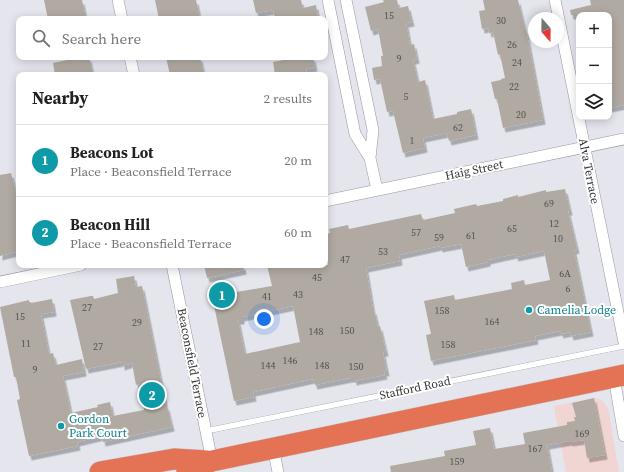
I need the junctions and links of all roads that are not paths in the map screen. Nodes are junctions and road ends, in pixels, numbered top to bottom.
1 (118, 0) edge
2 (328, 0) edge
3 (346, 0) edge
4 (555, 0) edge
5 (121, 16) edge
6 (131, 60) edge
7 (133, 72) edge
8 (624, 139) edge
9 (585, 147) junction
10 (370, 158) junction
11 (377, 190) junction
12 (328, 200) edge
13 (67, 268) edge
14 (173, 268) edge
15 (0, 282) edge
16 (624, 342) edge
17 (624, 346) edge
18 (619, 376) edge
19 (206, 431) junction
20 (624, 436) edge
21 (273, 448) junction
22 (212, 461) junction
23 (100, 472) edge
24 (187, 472) edge
25 (278, 472) edge

1 - 5 street
2 - 10 street
3 - 10 street
4 - 9 street, Alva Terrace
6 - 7 street
8 - 9 street, Haig Street
9 - 11 street, Haig Street
9 - 16 street, Alva Terrace
10 - 11 street
11 - 12 street, Haig Street
13 - 15 street
14 - 19 street, Beaconsfield Terrace
17 - 19 lane, Stafford Road
18 - 20 street
18 - 21 highway
19 - 22 street, Beaconsfield Terrace
21 - 22 highway
21 - 25 street
22 - 23 highway
22 - 24 highway

